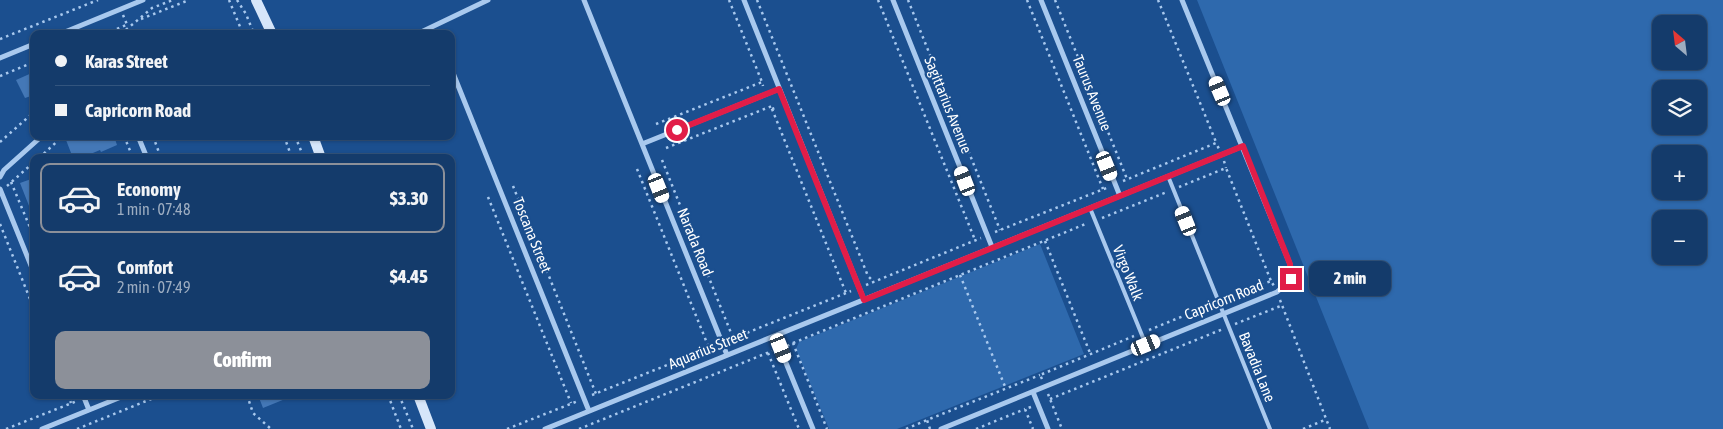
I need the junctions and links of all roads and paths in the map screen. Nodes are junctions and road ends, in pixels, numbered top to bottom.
1 (98, 0) edge
2 (144, 0) edge
3 (173, 0) edge
4 (189, 0) edge
5 (229, 0) edge
6 (236, 0) edge
7 (256, 0) edge
8 (264, 0) edge
9 (488, 0) edge
10 (584, 0) edge
11 (729, 0) edge
12 (744, 0) edge
13 (758, 0) edge
14 (878, 0) edge
15 (893, 0) edge
16 (908, 0) edge
17 (1027, 0) edge
18 (1042, 0) edge
19 (1055, 0) edge
20 (1158, 0) edge
21 (1182, 0) edge
22 (132, 2) edge
23 (137, 20) junction
24 (132, 24) junction
25 (434, 26) junction
26 (270, 29) edge
27 (69, 30) edge
28 (116, 30) edge
29 (125, 30) edge
30 (241, 30) edge
31 (252, 30) edge
32 (426, 30) edge
33 (436, 30) edge
34 (0, 39) edge
35 (30, 46) edge
36 (0, 58) edge
37 (30, 64) edge
38 (0, 76) edge
39 (455, 78) edge
40 (762, 82) junction
41 (779, 89) junction
42 (766, 94) junction
43 (797, 99) junction
44 (785, 104) junction
45 (772, 108) junction
46 (30, 116) edge
47 (656, 124) dead end
48 (38, 140) edge
49 (59, 140) edge
50 (126, 140) edge
51 (140, 140) edge
52 (154, 140) edge
53 (285, 140) edge
54 (297, 140) edge
55 (314, 140) edge
56 (0, 142) edge
57 (1216, 143) junction
58 (642, 144) junction
59 (1243, 146) junction
60 (666, 148) dead end
61 (43, 154) edge
62 (131, 154) edge
63 (145, 154) edge
64 (160, 154) edge
65 (291, 154) edge
66 (303, 154) edge
67 (320, 154) edge
68 (1222, 155) junction
69 (662, 160) dead end
70 (30, 165) edge
71 (637, 168) dead end
72 (1226, 168) junction
73 (1168, 176) junction
74 (0, 177) edge
75 (1127, 179) junction
76 (11, 182) junction
77 (1114, 184) junction
78 (513, 186) dead end
79 (1103, 189) junction
80 (1173, 189) junction
81 (0, 190) edge
82 (488, 196) dead end
83 (1120, 196) junction
84 (1090, 208) junction
85 (1094, 221) junction
86 (0, 224) edge
87 (30, 227) edge
88 (1000, 230) junction
89 (987, 236) junction
90 (975, 240) junction
91 (1045, 241) junction
92 (1005, 242) junction
93 (992, 247) junction
94 (1010, 255) junction
95 (30, 263) edge
96 (960, 275) junction
97 (1271, 281) dead end
98 (874, 282) junction
99 (859, 288) junction
100 (1277, 292) junction
101 (846, 293) junction
102 (879, 294) junction
103 (30, 299) edge
104 (864, 300) junction
105 (1283, 305) junction
106 (884, 306) junction
107 (1223, 314) junction
108 (1228, 327) junction
109 (776, 336) junction
110 (737, 337) junction
111 (722, 343) junction
112 (793, 343) junction
113 (1146, 345) junction
114 (709, 348) junction
115 (781, 348) junction
116 (741, 349) junction
117 (768, 353) junction
118 (1090, 353) dead end
119 (727, 355) junction
120 (746, 362) junction
121 (1040, 375) dead end
122 (1006, 389) junction
123 (1033, 392) junction
124 (596, 394) junction
125 (584, 398) junction
126 (70, 399) edge
127 (78, 399) edge
128 (85, 399) edge
129 (116, 399) edge
130 (151, 399) edge
131 (248, 399) edge
132 (390, 399) edge
133 (401, 399) edge
134 (420, 399) edge
135 (71, 403) junction
136 (571, 403) junction
137 (1038, 404) junction
138 (1025, 409) junction
139 (89, 410) junction
140 (589, 411) junction
141 (927, 420) junction
142 (1327, 420) junction
143 (6, 429) edge
144 (42, 429) edge
145 (77, 429) edge
146 (271, 429) edge
147 (401, 429) edge
148 (413, 429) edge
149 (431, 429) edge
150 (507, 429) edge
151 (545, 429) edge
152 (579, 429) edge
153 (799, 429) edge
154 (814, 429) edge
155 (827, 429) edge
156 (906, 429) edge
157 (930, 429) edge
158 (941, 429) edge
159 (976, 429) edge
160 (1033, 429) edge
161 (1048, 429) edge
162 (1270, 429) edge
163 (1303, 429) edge
164 (1330, 429) edge

1 - 34 path
2 - 22 street
3 - 23 path
4 - 23 path
5 - 30 path
6 - 31 path
7 - 26 street
8 - 26 street
9 - 25 street
10 - 58 street, Narada Road
11 - 40 path
12 - 41 street
13 - 43 path
14 - 90 path
15 - 89 street, Sagittarius Avenue
16 - 88 path
17 - 79 path
18 - 77 street, Taurus Avenue
19 - 75 path
20 - 57 path
21 - 59 street, Capricorn Road
22 - 27 street
23 - 24 path
24 - 28 path
24 - 29 path
25 - 32 street
25 - 33 street
35 - 36 street
37 - 38 path
39 - 125 street, Toscana Street
40 - 42 path
40 - 47 path
41 - 42 street
41 - 44 street
42 - 45 path
42 - 58 street
43 - 44 path
43 - 98 path
44 - 45 path
44 - 99 street
45 - 60 path
45 - 101 path
46 - 56 path
48 - 74 street
49 - 61 path
50 - 62 path
51 - 63 street
52 - 64 path
53 - 65 path
54 - 66 path
55 - 67 street
57 - 68 path
57 - 75 path
58 - 111 street, Narada Road
59 - 68 street, Aquarius Street
59 - 100 street, Capricorn Road
68 - 72 path
68 - 73 street, Aquarius Street
69 - 110 path
70 - 76 path
71 - 114 path
72 - 80 path
72 - 97 path
73 - 80 lane, Bavadia Lane
73 - 83 street, Aquarius Street
75 - 77 path
76 - 81 path
76 - 87 path
77 - 79 path
77 - 83 street, Taurus Avenue
78 - 124 path
79 - 88 path
80 - 85 path
80 - 107 lane, Bavadia Lane
81 - 95 street
82 - 136 path
83 - 84 street, Aquarius Street
84 - 85 lane, Virgo Walk
84 - 92 street, Aquarius Street
85 - 91 path
85 - 113 lane, Virgo Walk
86 - 103 path
88 - 89 path
88 - 92 path
89 - 90 path
89 - 93 street, Sagittarius Avenue
90 - 98 path
91 - 94 path
91 - 118 path
92 - 93 street, Aquarius Street
92 - 94 path
93 - 102 street, Aquarius Street
94 - 96 path
96 - 106 path
96 - 122 path
98 - 99 path
98 - 102 path
99 - 101 path
99 - 104 street
100 - 105 path
100 - 107 street, Capricorn Road
101 - 110 path
102 - 104 street, Aquarius Street
102 - 106 path
104 - 109 street, Aquarius Street
105 - 108 path
105 - 142 path
106 - 112 path
107 - 108 lane, Bavadia Lane
107 - 113 street, Capricorn Road
108 - 137 path
108 - 162 lane, Bavadia Lane
109 - 115 street
109 - 116 street, Aquarius Street
110 - 111 path
110 - 116 path
111 - 114 path
111 - 119 street, Narada Road
112 - 115 path
112 - 155 path
113 - 123 street, Capricorn Road
114 - 124 path
115 - 117 path
115 - 154 street
116 - 119 street, Aquarius Street
116 - 120 path
117 - 120 path
117 - 153 path
119 - 140 street, Aquarius Street
120 - 152 path
121 - 122 path
122 - 141 path
123 - 137 street
123 - 158 street, Capricorn Road
124 - 125 path
125 - 136 path
125 - 140 street, Toscana Street
126 - 135 path
127 - 135 path
128 - 139 street
129 - 139 street
130 - 145 path
131 - 146 path
132 - 147 path
133 - 148 path
134 - 149 street
135 - 143 path
136 - 150 path
137 - 138 path
137 - 161 street
138 - 159 path
138 - 160 path
139 - 144 street
140 - 151 street, Aquarius Street
141 - 156 path
141 - 157 path
142 - 163 path
142 - 164 path

